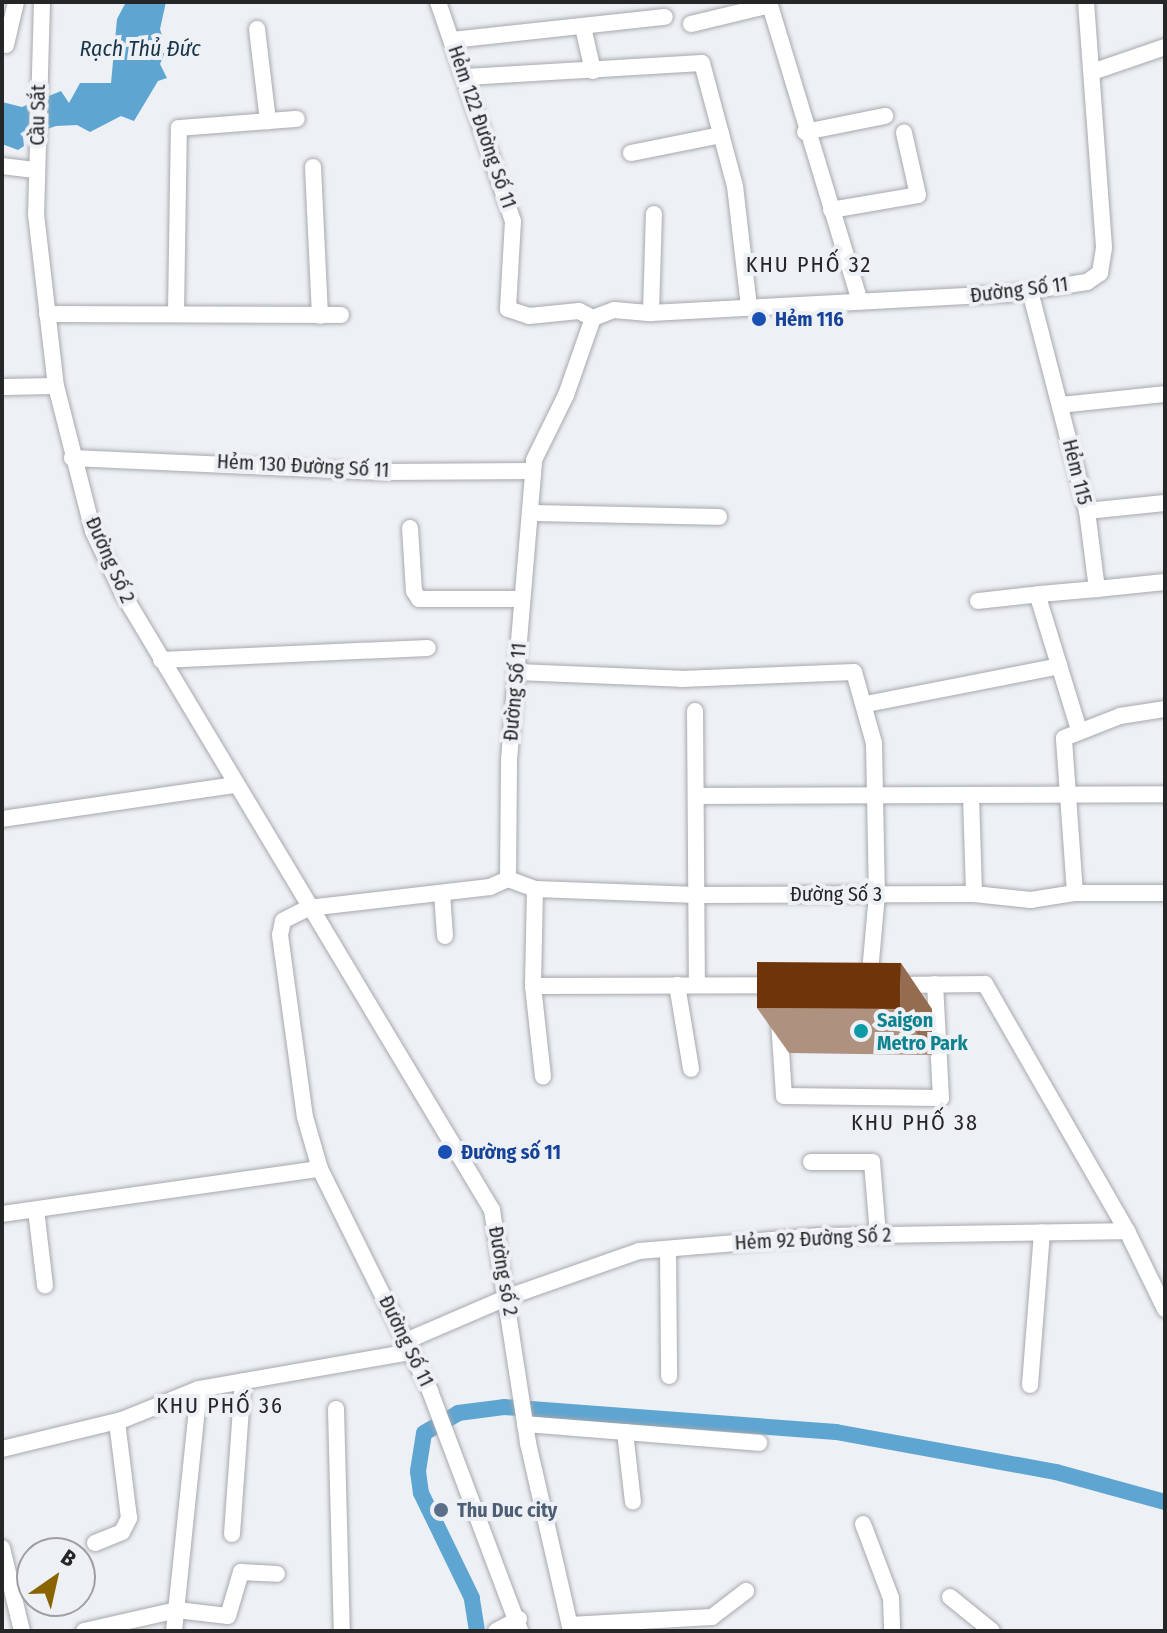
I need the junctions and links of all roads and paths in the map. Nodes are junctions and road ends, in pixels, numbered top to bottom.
1 (16, 2) edge
2 (42, 2) edge
3 (438, 2) edge
4 (1086, 2) edge
5 (770, 4) edge
6 (665, 17) dead end
7 (691, 24) dead end
8 (583, 27) junction
9 (257, 29) dead end
10 (452, 40) junction
11 (6, 45) dead end
12 (1165, 47) edge
13 (593, 71) junction
14 (1095, 71) junction
15 (466, 77) junction
16 (885, 116) dead end
17 (297, 119) dead end
18 (268, 121) junction
19 (805, 132) junction
20 (904, 133) dead end
21 (721, 135) junction
22 (631, 153) dead end
23 (2, 166) edge
24 (313, 167) dead end
25 (37, 170) junction
26 (831, 210) junction
27 (654, 214) dead end
28 (1030, 291) junction
29 (860, 302) junction
30 (749, 307) junction
31 (176, 312) junction
32 (651, 313) junction
33 (47, 314) junction
34 (341, 315) dead end
35 (320, 316) junction
36 (593, 318) junction
37 (56, 386) junction
38 (2, 387) edge
39 (1165, 394) edge
40 (1060, 405) junction
41 (72, 458) junction
42 (533, 471) junction
43 (1165, 503) edge
44 (1087, 511) junction
45 (530, 513) junction
46 (719, 517) dead end
47 (410, 528) dead end
48 (1165, 582) edge
49 (1097, 589) junction
50 (1040, 594) junction
51 (522, 599) junction
52 (978, 601) dead end
53 (428, 648) dead end
54 (161, 660) junction
55 (1059, 666) junction
56 (517, 672) junction
57 (866, 704) junction
58 (1165, 709) edge
59 (695, 711) dead end
60 (1079, 730) junction
61 (235, 785) junction
62 (1165, 794) edge
63 (696, 796) junction
64 (874, 796) junction
65 (971, 797) junction
66 (1071, 797) junction
67 (2, 819) edge
68 (508, 879) junction
69 (535, 889) junction
70 (442, 893) junction
71 (1075, 893) junction
72 (1165, 893) edge
73 (877, 894) junction
74 (974, 894) junction
75 (697, 895) junction
76 (308, 908) junction
77 (445, 936) dead end
78 (935, 984) junction
79 (677, 985) junction
80 (697, 985) junction
81 (533, 986) junction
82 (691, 1069) dead end
83 (543, 1076) dead end
84 (811, 1162) dead end
85 (320, 1169) junction
86 (36, 1210) junction
87 (2, 1214) edge
88 (1127, 1231) junction
89 (1042, 1232) junction
90 (878, 1235) junction
91 (668, 1249) junction
92 (45, 1285) dead end
93 (508, 1297) junction
94 (1163, 1301) edge
95 (409, 1346) junction
96 (669, 1376) dead end
97 (243, 1381) junction
98 (1030, 1385) dead end
99 (199, 1389) junction
100 (336, 1409) dead end
101 (117, 1422) junction
102 (525, 1424) junction
103 (625, 1432) junction
104 (759, 1443) dead end
105 (2, 1449) edge
106 (633, 1502) dead end
107 (863, 1524) dead end
108 (232, 1534) dead end
109 (96, 1543) edge
110 (2, 1548) edge
111 (277, 1574) dead end
112 (746, 1591) dead end
113 (950, 1597) dead end
114 (177, 1610) junction
115 (712, 1624) edge
116 (519, 1625) edge
117 (571, 1628) edge
118 (22, 1631) edge
119 (84, 1631) edge
120 (174, 1631) edge
121 (342, 1631) edge
122 (496, 1631) edge
123 (892, 1631) edge
124 (992, 1631) edge

1 - 11 street
2 - 25 street, Cầu Sắt
3 - 10 street, Hẻm 122 Đường Số 11
4 - 14 street
5 - 7 street
5 - 19 street
6 - 8 street
8 - 10 street
8 - 13 street
9 - 18 street
10 - 15 street, Hẻm 122 Đường Số 11
12 - 14 street
13 - 15 street
13 - 21 street
14 - 28 street, Đường Số 11
15 - 36 street, Hẻm 122 Đường Số 11
16 - 19 street
17 - 18 street
18 - 31 street
19 - 26 street
20 - 26 street
21 - 22 street
21 - 30 street
23 - 25 street
24 - 35 street
25 - 33 street, Đường Số 2
26 - 29 street
27 - 32 street
28 - 29 street, Đường Số 11
28 - 40 street, Hẻm 115
29 - 30 street, Đường Số 11
30 - 32 street, Đường Số 11
31 - 33 street
31 - 35 street
32 - 36 street, Đường Số 11
33 - 37 street, Đường Số 2
34 - 35 street
36 - 42 street, Đường Số 11
37 - 38 street
37 - 41 street, Đường Số 2
39 - 40 street
40 - 44 street, Hẻm 115
41 - 42 street, Hẻm 130 Đường Số 11
41 - 54 street, Đường Số 2
42 - 45 street, Đường Số 11
43 - 44 street
44 - 49 street, Hẻm 115
45 - 46 street
45 - 51 street, Đường Số 11
47 - 51 street
48 - 49 street
49 - 50 street
50 - 52 street
50 - 55 street
51 - 56 street, Đường Số 11
53 - 54 street
54 - 61 street, Đường Số 2
55 - 57 street
55 - 60 street
56 - 57 street
56 - 68 street, Đường Số 11
57 - 64 street
58 - 60 street
59 - 63 street
60 - 66 street
61 - 67 street
61 - 76 street, Đường Số 2
62 - 66 street
63 - 64 street
63 - 75 street
64 - 65 street
64 - 73 street
65 - 66 street
65 - 74 street
66 - 71 street
68 - 69 street, Đường Số 3
68 - 70 street
69 - 75 street, Đường Số 3
69 - 81 street
70 - 76 street
70 - 77 street
71 - 72 street, Đường Số 3
71 - 74 street, Đường Số 3
73 - 74 street, Đường Số 3
73 - 75 street, Đường Số 3
73 - 78 street
75 - 80 street
76 - 85 street, Đường Số 11
76 - 93 street, Đường số 2
78 - 80 street
78 - 88 street
79 - 80 street
79 - 81 street
79 - 82 street
81 - 83 street
84 - 90 street
85 - 86 street
85 - 95 street, Đường Số 11
86 - 87 street
86 - 92 street
88 - 89 street, Hẻm 92 Đường Số 2
88 - 94 street
89 - 90 street, Hẻm 92 Đường Số 2
89 - 98 street
90 - 91 street, Hẻm 92 Đường Số 2
91 - 93 street, Hẻm 92 Đường Số 2
91 - 96 street
93 - 95 street, Hẻm 92 Đường Số 2
93 - 102 street, Đường số 2
95 - 97 street, Hẻm 92 Đường Số 2
95 - 116 street, Đường Số 11
97 - 99 street, Hẻm 92 Đường Số 2
97 - 108 street
99 - 101 street, Hẻm 92 Đường Số 2
99 - 114 street
100 - 121 street
101 - 105 street, Hẻm 92 Đường Số 2
101 - 109 street
102 - 103 street
102 - 117 street, Đường số 2
103 - 104 street
103 - 106 street
107 - 123 street
110 - 118 street
111 - 114 street
112 - 115 street
113 - 124 street
114 - 119 street
114 - 120 street
115 - 117 street
116 - 122 street

